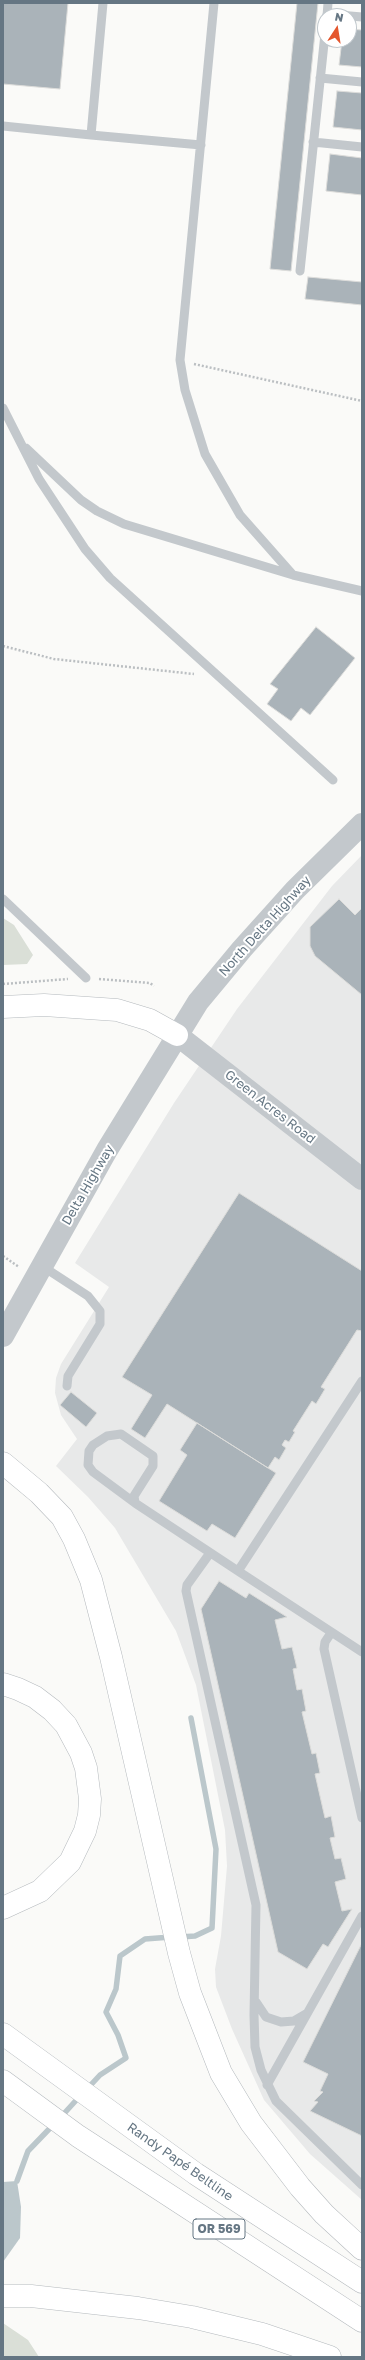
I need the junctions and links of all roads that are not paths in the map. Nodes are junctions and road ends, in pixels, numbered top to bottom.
1 (103, 3) edge
2 (214, 3) edge
3 (323, 48) edge
4 (320, 78) junction
5 (362, 82) edge
6 (3, 126) edge
7 (91, 135) junction
8 (313, 142) junction
9 (200, 145) junction
10 (362, 147) edge
11 (300, 271) dead end
12 (3, 408) edge
13 (21, 443) junction
14 (293, 575) junction
15 (362, 591) edge
16 (333, 780) dead end
17 (362, 824) edge
18 (3, 899) edge
19 (86, 978) dead end
20 (3, 1007) edge
21 (177, 1035) junction
22 (362, 1180) edge
23 (42, 1266) junction
24 (3, 1336) edge
25 (362, 1381) edge
26 (68, 1386) dead end
27 (3, 1463) edge
28 (135, 1504) junction
29 (210, 1553) junction
30 (238, 1571) junction
31 (331, 1633) junction
32 (362, 1652) edge
33 (3, 1684) edge
34 (362, 1818) edge
35 (3, 1908) edge
36 (362, 1916) edge
37 (255, 1998) junction
38 (307, 2013) junction
39 (3, 2034) edge
40 (267, 2085) junction
41 (9, 2086) edge
42 (362, 2185) edge
43 (362, 2249) edge
44 (362, 2282) edge
45 (3, 2296) edge
46 (362, 2321) edge
47 (330, 2357) edge

1 - 7 lane
2 - 9 lane
3 - 4 lane
4 - 5 lane
4 - 8 lane
6 - 7 lane
7 - 9 lane
8 - 10 lane
8 - 11 lane
9 - 14 lane
12 - 13 lane
13 - 14 lane
13 - 16 lane
14 - 15 lane
17 - 21 street, North Delta Highway
18 - 19 lane
20 - 21 highway
21 - 22 street, Green Acres Road
21 - 23 street, Delta Highway
23 - 24 street, Delta Highway
23 - 26 lane
25 - 30 lane
27 - 43 highway
28 - 28 lane
28 - 29 lane
29 - 30 lane
29 - 37 lane
30 - 31 lane
31 - 32 lane
31 - 34 lane
33 - 35 highway
36 - 38 lane
37 - 38 lane
37 - 40 lane
38 - 40 lane
39 - 44 highway, Randy Papé Beltline / OR 569
40 - 42 lane
41 - 46 highway, OR 569
45 - 47 highway

